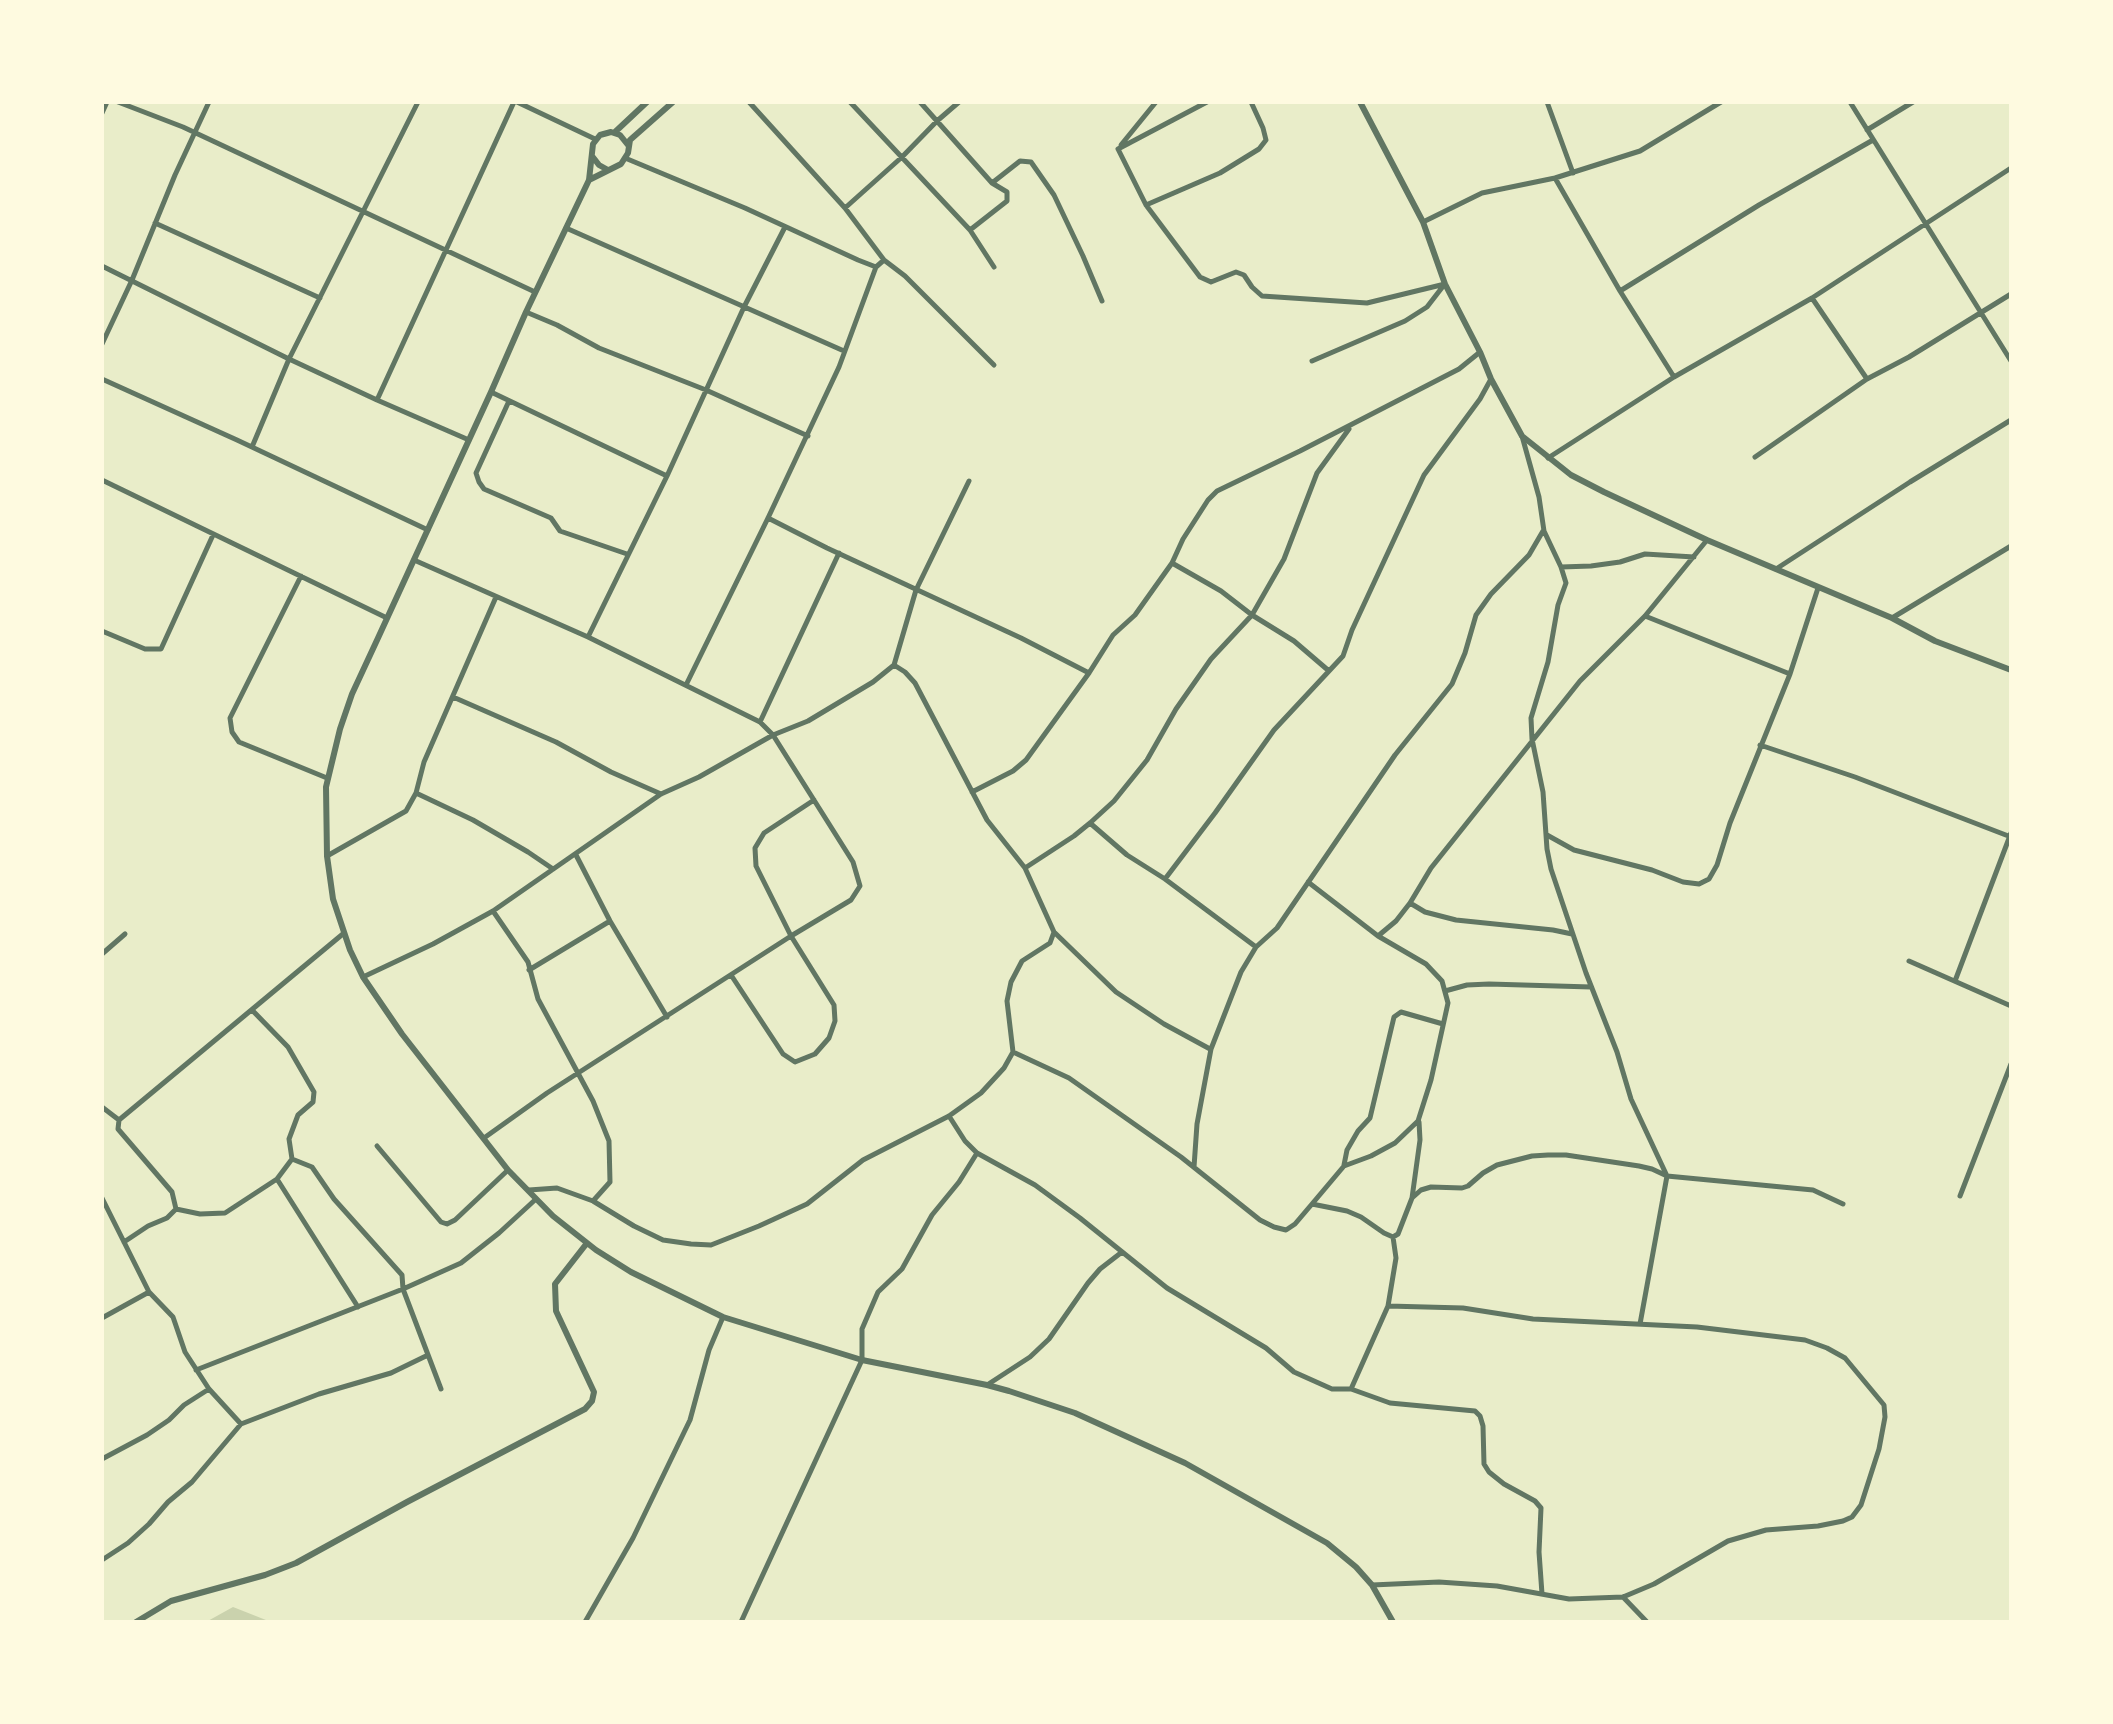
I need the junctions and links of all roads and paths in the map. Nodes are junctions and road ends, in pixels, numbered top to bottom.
1 (107, 102) edge
2 (118, 102) edge
3 (209, 102) edge
4 (418, 102) edge
5 (516, 102) edge
6 (647, 102) edge
7 (673, 102) edge
8 (749, 102) edge
9 (850, 102) edge
10 (920, 102) edge
11 (959, 102) edge
12 (1156, 102) edge
13 (1207, 102) edge
14 (1251, 102) edge
15 (1360, 102) edge
16 (1547, 102) edge
17 (1721, 102) edge
18 (1850, 102) edge
19 (1913, 102) edge
20 (102, 113) edge
21 (937, 121) junction
22 (1867, 130) junction
23 (615, 132) junction
24 (196, 133) junction
25 (595, 139) junction
26 (1873, 140) junction
27 (628, 145) junction
28 (1118, 149) junction
29 (592, 156) junction
30 (902, 157) junction
31 (625, 158) junction
32 (2011, 168) edge
33 (608, 170) junction
34 (1573, 173) junction
35 (1555, 178) junction
36 (589, 180) junction
37 (992, 183) junction
38 (1146, 205) junction
39 (845, 208) junction
40 (363, 210) junction
41 (1423, 222) junction
42 (155, 223) junction
43 (1926, 224) junction
44 (785, 227) junction
45 (566, 228) junction
46 (970, 230) junction
47 (446, 251) junction
48 (884, 260) junction
49 (102, 266) edge
50 (876, 267) junction
51 (994, 267) dead end
52 (132, 280) junction
53 (1445, 284) junction
54 (1620, 291) junction
55 (535, 292) junction
56 (2011, 294) edge
57 (320, 298) junction
58 (1812, 298) junction
59 (1102, 301) dead end
60 (744, 307) junction
61 (526, 312) junction
62 (1981, 313) junction
63 (102, 344) edge
64 (844, 351) junction
65 (1480, 352) junction
66 (289, 359) junction
67 (1312, 361) dead end
68 (2011, 361) edge
69 (994, 365) dead end
70 (1674, 377) junction
71 (102, 379) edge
72 (1491, 379) junction
73 (1867, 379) junction
74 (706, 390) junction
75 (491, 392) junction
76 (377, 400) junction
77 (509, 401) junction
78 (2011, 420) edge
79 (1352, 425) junction
80 (808, 436) junction
81 (1522, 436) junction
82 (469, 440) junction
83 (252, 447) junction
84 (1755, 457) dead end
85 (1548, 458) junction
86 (667, 476) junction
87 (102, 480) edge
88 (969, 481) dead end
89 (768, 518) junction
90 (428, 530) junction
91 (1544, 531) junction
92 (213, 535) junction
93 (1707, 540) junction
94 (2011, 546) edge
95 (839, 553) junction
96 (627, 554) junction
97 (1694, 557) junction
98 (414, 560) junction
99 (1172, 563) junction
100 (1561, 567) junction
101 (1776, 569) junction
102 (301, 576) junction
103 (1818, 588) junction
104 (916, 590) junction
105 (496, 597) junction
106 (1252, 615) junction
107 (1645, 616) junction
108 (387, 618) junction
109 (1892, 618) junction
110 (102, 631) edge
111 (588, 637) junction
112 (894, 665) junction
113 (2011, 670) edge
114 (1329, 671) junction
115 (1089, 673) junction
116 (1790, 674) junction
117 (686, 685) junction
118 (453, 697) junction
119 (760, 722) junction
120 (773, 735) junction
121 (1532, 739) junction
122 (1760, 745) junction
123 (327, 778) junction
124 (972, 792) junction
125 (416, 793) junction
126 (661, 794) junction
127 (814, 800) junction
128 (1090, 823) junction
129 (1546, 835) junction
130 (2011, 836) edge
131 (576, 855) junction
132 (327, 856) junction
133 (1025, 868) junction
134 (553, 869) junction
135 (1165, 879) junction
136 (1308, 882) junction
137 (1410, 903) junction
138 (493, 911) junction
139 (610, 921) junction
140 (1054, 932) junction
141 (344, 933) junction
142 (125, 934) dead end
143 (1573, 934) junction
144 (791, 936) junction
145 (1378, 936) junction
146 (1256, 947) junction
147 (102, 954) edge
148 (1909, 961) dead end
149 (529, 970) junction
150 (731, 975) junction
151 (363, 977) junction
152 (1955, 981) junction
153 (1591, 987) junction
154 (1445, 991) junction
155 (2011, 1006) edge
156 (252, 1010) junction
157 (667, 1017) junction
158 (1443, 1024) junction
159 (1211, 1049) junction
160 (1013, 1052) junction
161 (2011, 1064) edge
162 (578, 1074) junction
163 (102, 1107) edge
164 (949, 1116) junction
165 (119, 1120) junction
166 (1418, 1121) junction
167 (484, 1138) junction
168 (377, 1146) dead end
169 (977, 1153) junction
170 (292, 1159) junction
171 (1344, 1166) junction
172 (1194, 1167) junction
173 (508, 1170) junction
174 (1667, 1176) junction
175 (277, 1179) junction
176 (529, 1190) junction
177 (1960, 1196) dead end
178 (102, 1198) edge
179 (1412, 1198) junction
180 (536, 1199) junction
181 (593, 1201) junction
182 (1312, 1204) junction
183 (1843, 1204) dead end
184 (176, 1209) junction
185 (1393, 1237) junction
186 (124, 1242) junction
187 (587, 1243) junction
188 (1122, 1252) junction
189 (403, 1289) junction
190 (149, 1292) junction
191 (1388, 1306) junction
192 (358, 1307) junction
193 (723, 1317) junction
194 (102, 1318) edge
195 (1640, 1324) junction
196 (428, 1355) junction
197 (862, 1360) junction
198 (196, 1370) junction
199 (987, 1385) junction
200 (209, 1389) junction
201 (441, 1389) dead end
202 (1351, 1389) junction
203 (241, 1424) junction
204 (102, 1459) edge
205 (102, 1560) edge
206 (1372, 1585) junction
207 (1542, 1594) junction
208 (1623, 1597) junction
209 (136, 1622) edge
210 (585, 1622) edge
211 (741, 1622) edge
212 (1393, 1622) edge
213 (1647, 1622) edge

1 - 20 street
2 - 24 street
3 - 24 street
4 - 40 street
5 - 25 street
5 - 47 street
6 - 23 street
7 - 27 street
8 - 39 street
9 - 30 street
10 - 21 street
11 - 21 street
12 - 28 street
13 - 28 street
14 - 38 street
15 - 41 street
16 - 34 street
17 - 34 street
18 - 22 street
19 - 22 street
21 - 30 street
21 - 37 street
22 - 26 street
23 - 25 street
23 - 27 street
24 - 40 street
24 - 42 street
25 - 29 street
26 - 43 street
26 - 54 street
27 - 31 street
28 - 38 street
29 - 33 street
29 - 36 street
30 - 39 street
30 - 46 street
31 - 33 street
31 - 44 street
32 - 43 street
33 - 36 street
34 - 35 street
35 - 41 street
35 - 54 street
36 - 45 street
37 - 46 street
37 - 59 street
38 - 53 street
39 - 48 street
40 - 47 street
40 - 57 street
41 - 53 street
42 - 52 street
42 - 57 street
43 - 58 street
43 - 62 street
44 - 50 street
44 - 60 street
45 - 55 street
45 - 60 street
46 - 51 street
47 - 55 street
47 - 76 street
48 - 50 street
48 - 69 street
49 - 52 street
50 - 64 street
52 - 63 street
52 - 66 street
53 - 65 street
53 - 67 street
54 - 70 street
55 - 61 street
56 - 62 street
57 - 66 street
58 - 70 street
58 - 73 street
60 - 64 street
60 - 74 street
61 - 74 street
61 - 75 street
62 - 68 street
62 - 73 street
64 - 80 street
65 - 72 street
65 - 79 street
66 - 76 street
66 - 83 street
70 - 85 street
71 - 83 street
72 - 81 street
72 - 114 street
73 - 84 street
74 - 80 street
74 - 86 street
75 - 77 street
75 - 82 street
76 - 82 street
77 - 86 street
77 - 96 street
78 - 101 street
79 - 99 street
79 - 106 street
80 - 89 street
81 - 85 street
81 - 91 street
82 - 90 street
83 - 90 street
85 - 93 street
86 - 96 street
87 - 92 street
88 - 104 street
89 - 95 street
89 - 117 street
90 - 98 street
91 - 100 street
91 - 136 street
92 - 102 street
92 - 110 street
93 - 97 street
93 - 101 street
94 - 109 street
95 - 104 street
95 - 119 street
96 - 111 street
97 - 100 street
97 - 107 street
98 - 105 street
98 - 108 street
99 - 106 street
99 - 115 street
100 - 121 street
101 - 103 street
102 - 108 street
102 - 123 street
103 - 109 street
103 - 116 street
104 - 112 street
104 - 115 street
105 - 111 street
105 - 118 street
106 - 114 street
106 - 128 street
107 - 116 street
107 - 121 street
108 - 123 street
109 - 113 street
111 - 117 street
112 - 120 street
112 - 124 street
114 - 135 street
115 - 124 street
116 - 122 street
117 - 119 street
118 - 125 street
118 - 126 street
119 - 120 street
120 - 126 street
120 - 127 street
121 - 129 street
121 - 137 street
122 - 129 street
122 - 130 street
123 - 132 street
124 - 133 street
125 - 132 street
125 - 134 street
126 - 131 street
127 - 144 street
127 - 144 street
128 - 133 street
128 - 135 street
129 - 143 street
130 - 152 street
131 - 134 street
131 - 139 street
132 - 141 street
133 - 140 street
134 - 138 street
135 - 146 street
136 - 145 street
136 - 146 street
137 - 143 street
137 - 145 street
138 - 149 street
138 - 151 street
139 - 149 street
139 - 157 street
140 - 159 street
140 - 160 street
141 - 151 street
141 - 156 street
142 - 147 street
143 - 153 street
144 - 150 street
144 - 150 street
145 - 154 street
146 - 159 street
148 - 152 street
149 - 162 street
150 - 157 street
151 - 167 street
152 - 155 street
153 - 154 street
153 - 174 street
154 - 158 street
156 - 165 street
156 - 170 street
157 - 162 street
158 - 166 street
158 - 171 street
159 - 172 street
160 - 164 street
160 - 172 street
161 - 177 street
162 - 167 street
162 - 181 street
163 - 165 street
164 - 169 street
164 - 181 street
165 - 184 street
166 - 171 street
166 - 179 street
167 - 173 street
168 - 173 street
169 - 188 street
169 - 197 street
170 - 175 street
170 - 189 street
171 - 182 street
172 - 182 street
173 - 176 street
174 - 179 street
174 - 183 street
174 - 195 street
175 - 184 street
175 - 192 street
176 - 180 street
176 - 181 street
178 - 186 street
179 - 185 street
180 - 187 street
180 - 189 street
182 - 185 street
184 - 186 street
185 - 191 street
186 - 190 street
187 - 193 street
187 - 209 street
188 - 199 street
188 - 202 street
189 - 192 street
189 - 196 street
190 - 194 street
190 - 198 street
191 - 195 street
191 - 202 street
192 - 198 street
193 - 197 street
193 - 210 street
195 - 208 street
196 - 201 street
196 - 203 street
197 - 199 street
197 - 211 street
198 - 200 street
199 - 206 street
200 - 203 street
200 - 204 street
202 - 207 street
203 - 205 street
206 - 207 street
206 - 212 street
207 - 208 street
208 - 213 street

